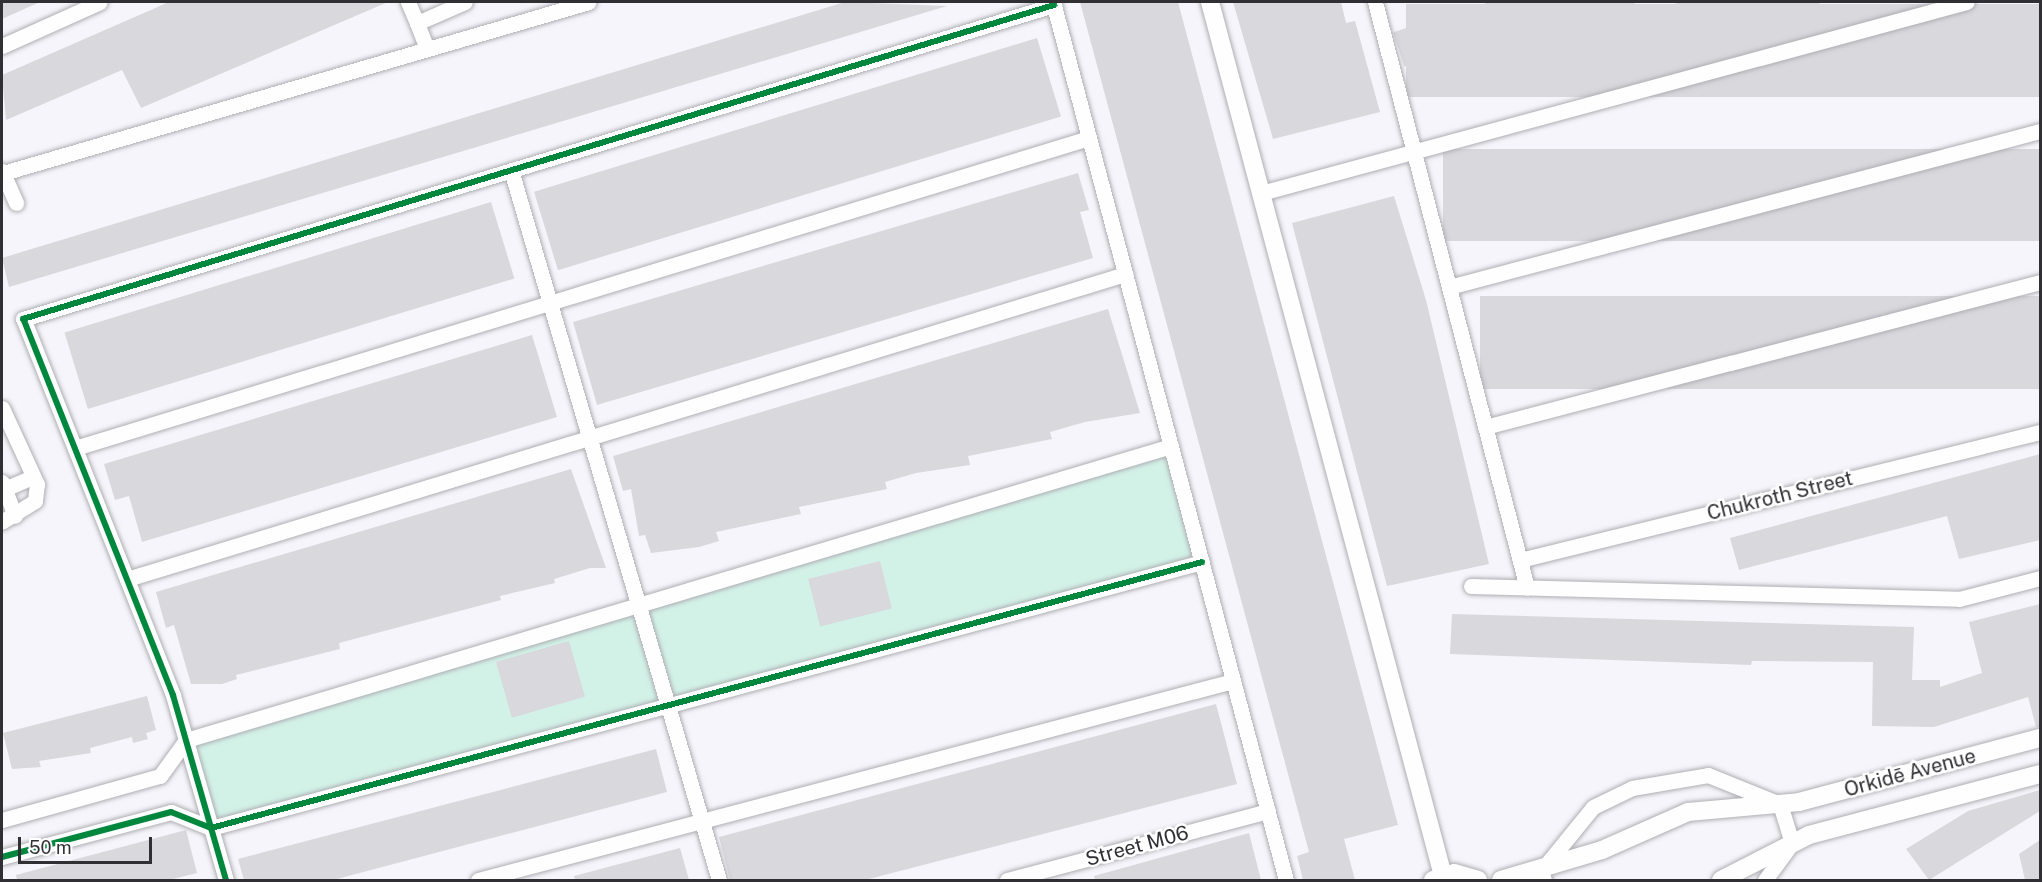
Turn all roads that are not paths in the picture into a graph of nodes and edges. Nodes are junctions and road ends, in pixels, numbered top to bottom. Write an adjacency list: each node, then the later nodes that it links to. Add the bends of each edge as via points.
1 (100, 2): 10 (street)
2 (408, 2): 9 (street)
3 (465, 2): 9 (street)
4 (589, 2): 11 (street)
5 (1210, 2): 17 (street)
6 (1379, 2): 14 (street)
7 (1967, 2): 14 (street)
8 (1053, 3): 13 (street); 15 (street)
9 (417, 23): 11 (street)
10 (2, 46)
11 (427, 50): 16 (street)
12 (2040, 131): 21 (street)
13 (1089, 138): 19 (street); 22 (street)
14 (1414, 154): 17 (street); 21 (street)
15 (511, 170): 22 (street); 28 (street, via 23,319)
16 (2, 172): 18 (street)
17 (1261, 194): 52 (street)
18 (16, 203)
19 (1125, 274): 26 (street); 27 (street)
20 (2040, 282): 24 (street)
21 (1449, 287): 24 (street)
22 (549, 303): 26 (street); 28 (street)
23 (2, 408): 29 (street)
24 (1485, 427): 32 (street)
25 (2040, 432): 32 (street, Chukroth Street)
26 (589, 438): 35 (street); 38 (street)
27 (1171, 446): 33 (street); 38 (street)
28 (75, 448): 35 (street)
29 (33, 477): 30 (street); 31 (street, via 35,501)
30 (2, 487): 31 (street)
31 (8, 519)
32 (1520, 560): 37 (street)
33 (1202, 562): 39 (street); 40 (street)
34 (2040, 578): 37 (street, via 1959,599)
35 (127, 579): 42 (street)
36 (1471, 586): 37 (street)
37 (1527, 588)
38 (638, 605): 40 (street); 42 (street)
39 (1233, 681): 45 (street); 47 (street)
40 (668, 706): 47 (street); 48 (street)
41 (2040, 738): 44 (street, Orkidē Avenue)
42 (186, 740): 46 (street, via 160,776); 48 (street)
43 (2040, 774): 49 (street, Orkidē Avenue)
44 (1780, 804): 49 (street); 51 (street, Orkidē Avenue, via 1688,812); 51 (street, via 1708,775 1632,788 1593,807)
45 (1268, 811): 56 (street, Street M06); 57 (street)
46 (2, 820)
47 (702, 821): 54 (street); 55 (street)
48 (211, 828): 50 (street, via 171,812); 53 (street)
49 (1792, 843): 60 (street, Orkidē Avenue); 61 (street)
50 (2, 857)
51 (1543, 876): 59 (street, Orkidē Avenue)
52 (1438, 878): 58 (street)
53 (226, 880)
54 (478, 880)
55 (719, 880)
56 (1007, 880)
57 (1286, 880)
58 (1482, 880)
59 (1501, 880)
60 (1721, 880)
61 (1765, 880)

